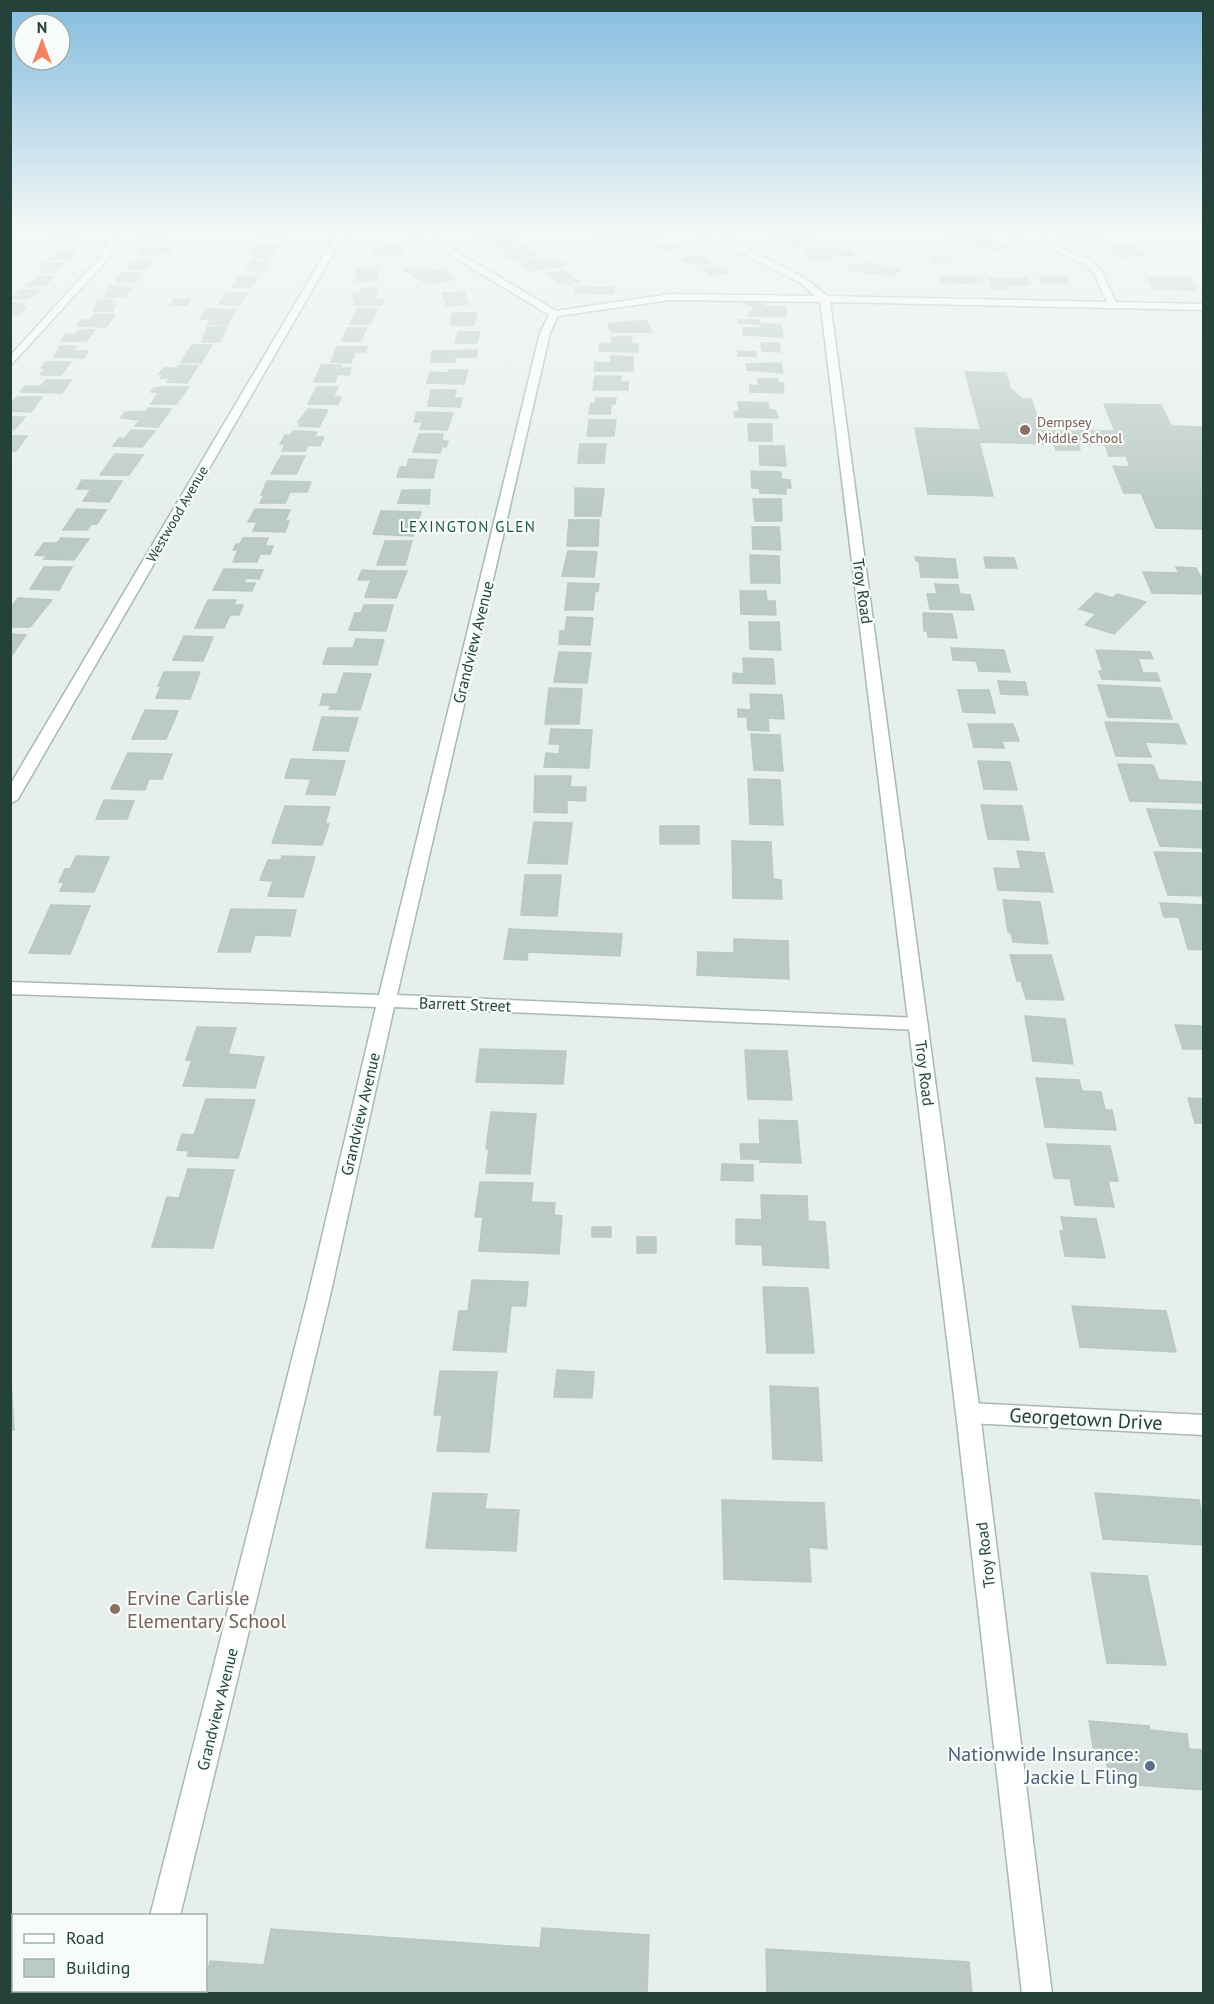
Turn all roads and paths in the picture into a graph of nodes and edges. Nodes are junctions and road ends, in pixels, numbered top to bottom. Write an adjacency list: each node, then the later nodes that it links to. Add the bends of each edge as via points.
1 (47, 322): 5 (street)
2 (289, 322): 6 (street, Westwood Avenue)
3 (550, 322): 8 (street, Grandview Avenue)
4 (828, 322): 9 (street, Troy Road)
5 (10, 363)
6 (10, 799)
7 (10, 988): 8 (street, Barrett Street)
8 (386, 1002): 9 (street, Barrett Street); 12 (street, Grandview Avenue, via 319,1296)
9 (919, 1024): 10 (street, Troy Road)
10 (968, 1413): 11 (street, Georgetown Drive); 13 (street, Troy Road)
11 (1203, 1425)
12 (165, 1914)
13 (1037, 1994)

